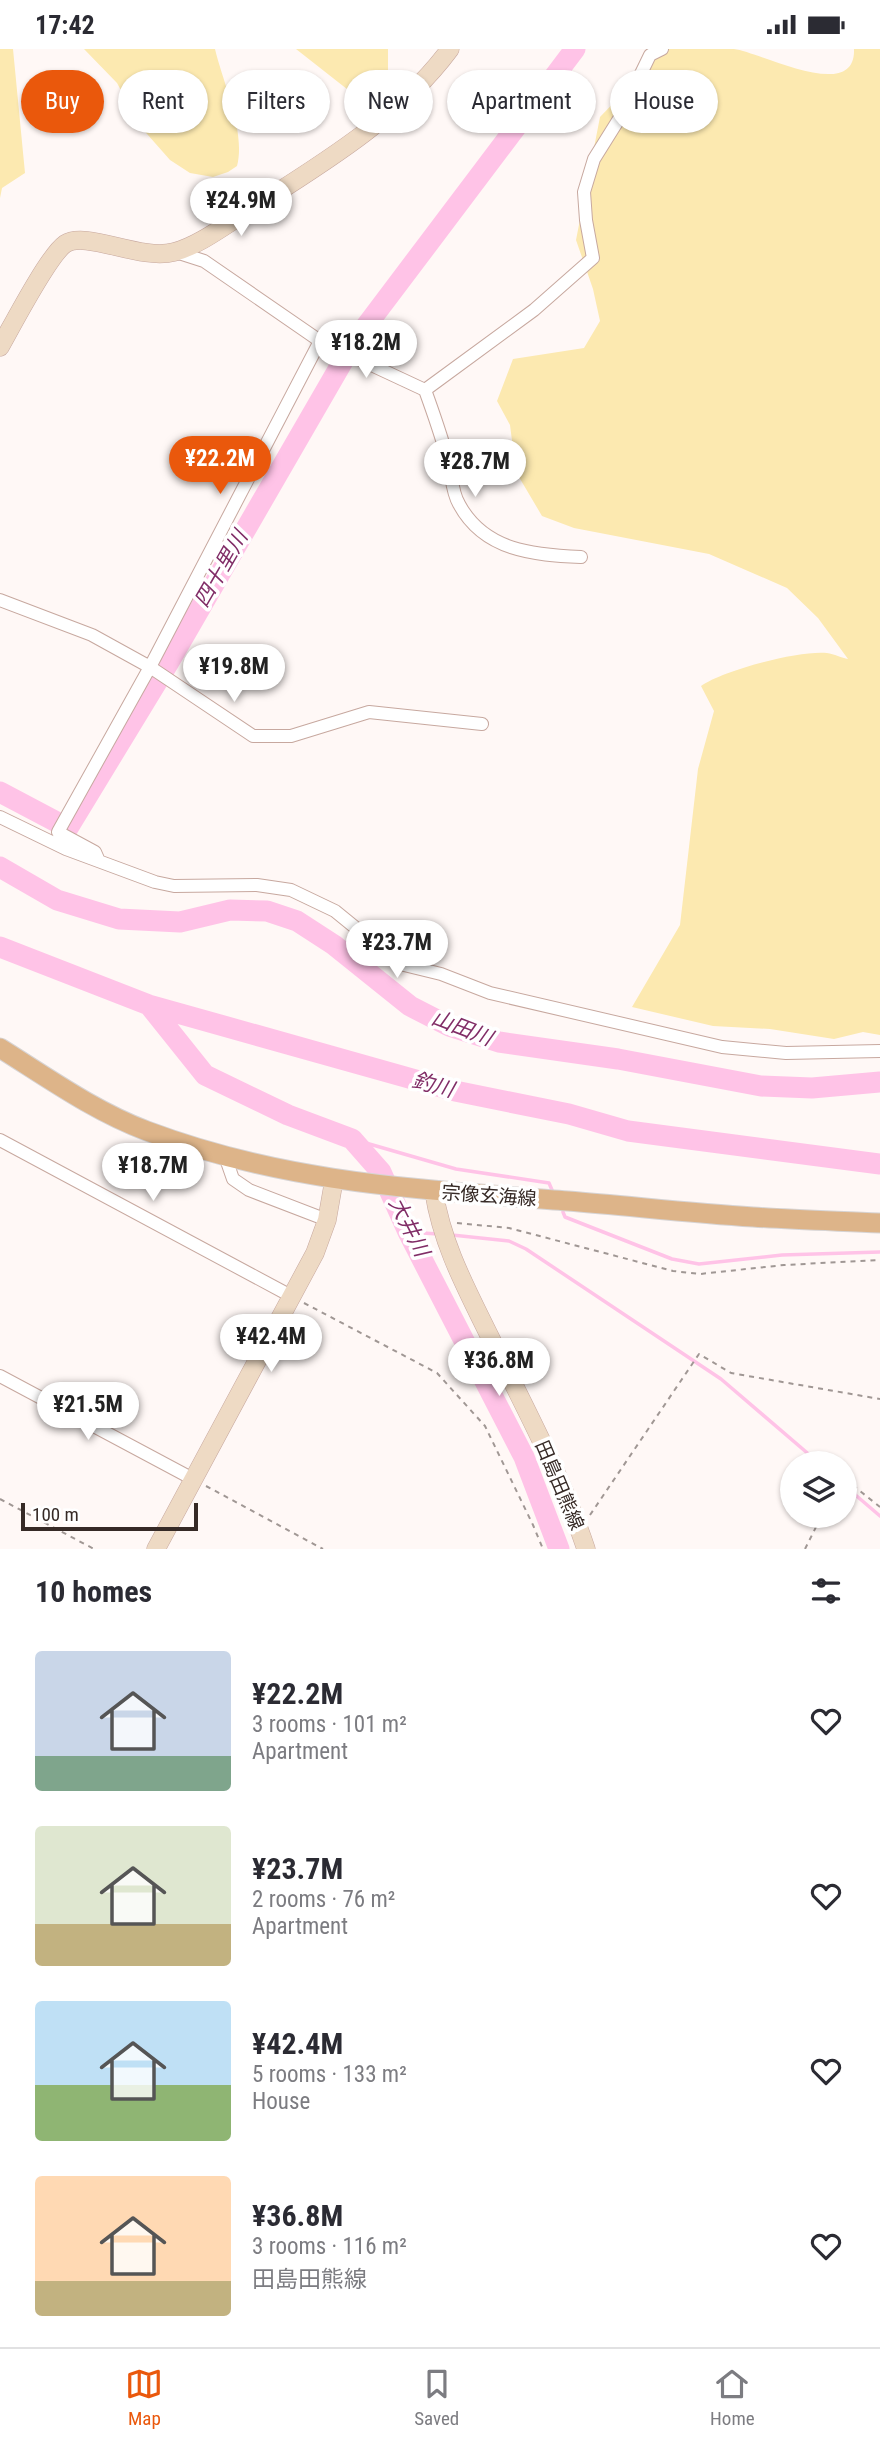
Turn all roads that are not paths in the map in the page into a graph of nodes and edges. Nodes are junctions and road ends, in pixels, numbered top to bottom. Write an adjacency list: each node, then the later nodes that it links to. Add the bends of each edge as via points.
1 (450, 49): 3 (street, via 411,95 331,159)
2 (662, 49): 6 (street, via 650,55 594,159 584,192 593,258 534,310)
3 (176, 252): 4 (street, via 204,261); 5 (street, via 154,255 89,239 71,241 58,250)
4 (320, 341): 6 (street); 9 (street)
5 (0, 345)
6 (425, 390): 7 (street, via 457,503 472,524 511,549)
7 (581, 557)
8 (0, 600): 9 (street, via 92,635)
9 (150, 667): 10 (street, via 253,736 292,736 369,712); 12 (street, via 58,832 95,852)
10 (482, 724)
11 (0, 817): 12 (street)
12 (100, 861): 14 (street, via 174,886 257,884 291,890 335,911 400,964 490,993 722,1047 786,1053)
13 (0, 1048): 16 (main road, 宗像玄海線, via 120,1119)
14 (880, 1051)
15 (0, 1140): 21 (street)
16 (225, 1156): 17 (main road, 宗像玄海線); 19 (street, via 233,1179 248,1190)
17 (334, 1180): 18 (main road, 宗像玄海線); 19 (street)
18 (434, 1192): 20 (main road, 宗像玄海線); 25 (street, 田島田熊線, via 456,1266 556,1469)
19 (327, 1220): 21 (street)
20 (880, 1223)
21 (291, 1296): 23 (street)
22 (0, 1376): 23 (street)
23 (192, 1479): 24 (street)
24 (156, 1549)
25 (586, 1549)

